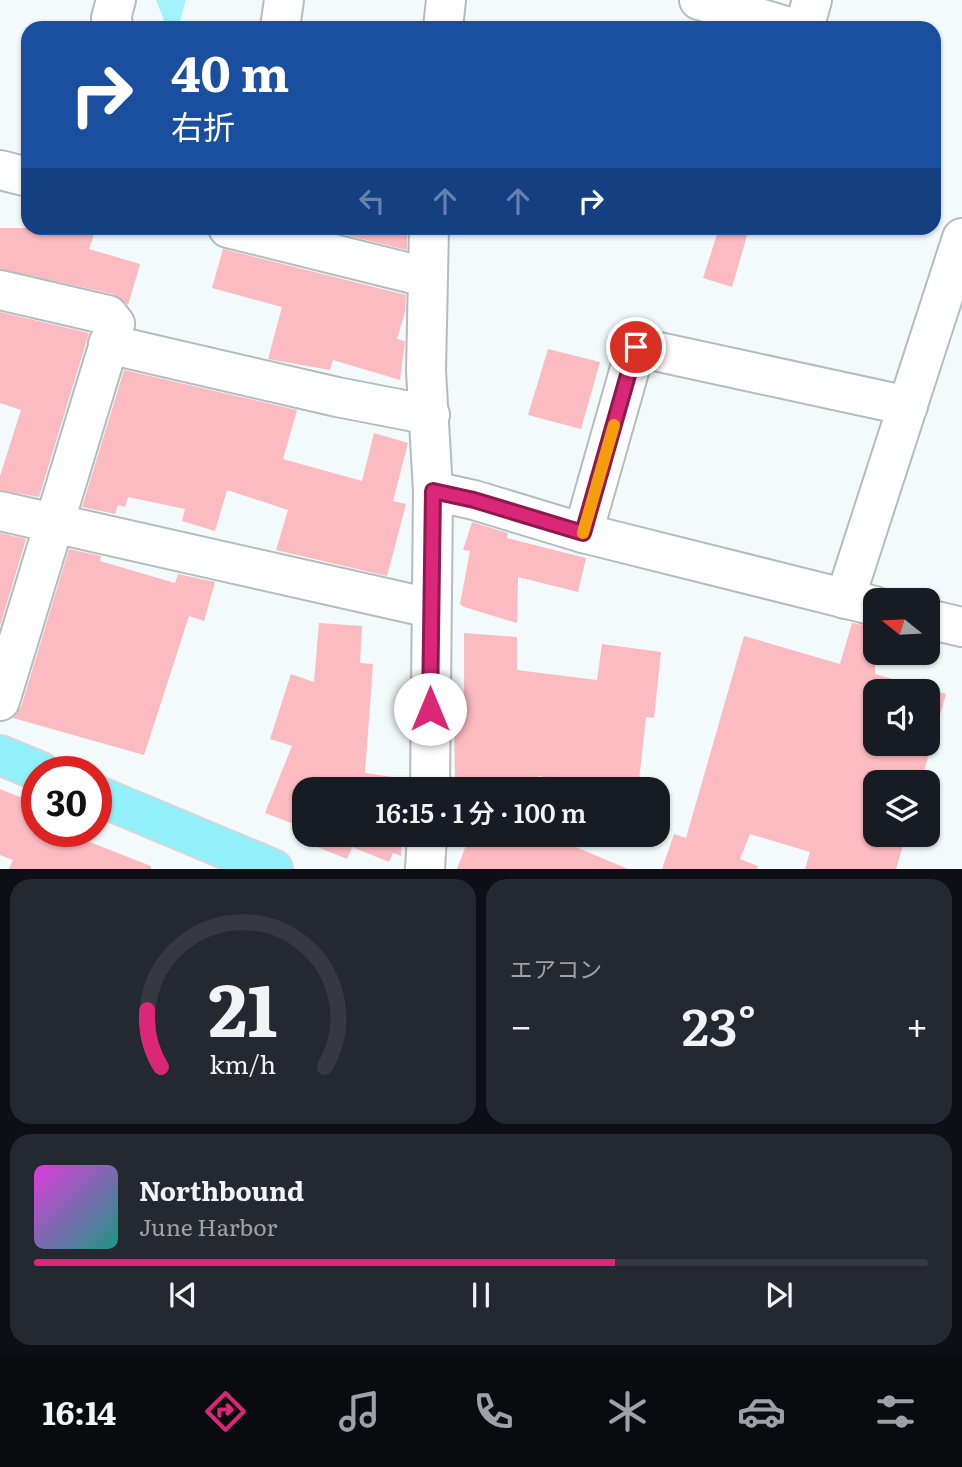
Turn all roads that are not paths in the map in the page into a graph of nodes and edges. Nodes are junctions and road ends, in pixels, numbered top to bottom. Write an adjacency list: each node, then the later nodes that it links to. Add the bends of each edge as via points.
1 (116, 0): 6 (street)
2 (284, 0): 7 (street)
3 (446, 0): 8 (street)
4 (699, 0): 9 (street)
5 (812, 0): 10 (street)
6 (112, 21)
7 (281, 21)
8 (444, 21)
9 (769, 21)
10 (806, 21)
11 (0, 170): 12 (street)
12 (21, 175)
13 (256, 235): 16 (street)
14 (429, 235): 16 (street)
15 (962, 238): 19 (street)
16 (426, 277): 20 (street)
17 (0, 290): 18 (street, via 108,315 115,324)
18 (108, 344): 20 (street); 23 (street)
19 (908, 406): 24 (street, via 636,347); 25 (street)
20 (430, 415): 21 (street)
21 (433, 491): 24 (street); 26 (street)
22 (0, 511): 23 (street)
23 (55, 524): 26 (street); 29 (street)
24 (583, 533): 25 (street)
25 (860, 602)
26 (430, 608): 32 (street)
27 (940, 622): 28 (street)
28 (962, 627)
29 (0, 701)
30 (0, 755): 31 (main road)
31 (21, 764)
32 (437, 777)
33 (112, 802): 35 (main road)
34 (426, 847): 36 (street)
35 (274, 869)
36 (425, 869)

